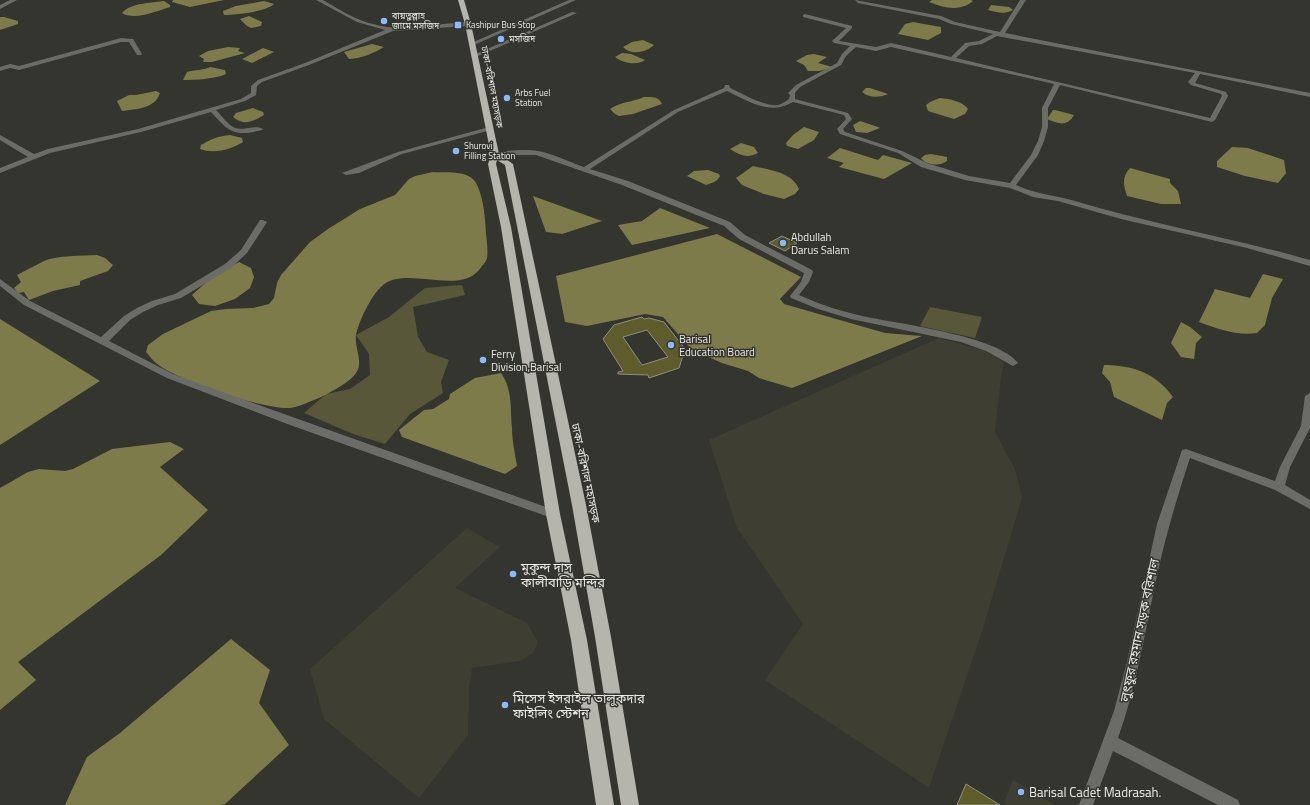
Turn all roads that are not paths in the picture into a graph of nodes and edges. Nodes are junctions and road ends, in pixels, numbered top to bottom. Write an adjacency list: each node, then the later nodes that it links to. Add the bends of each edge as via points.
1 (14, 0): 7 (street)
2 (319, 0): 11 (street, via 366,24)
3 (461, 0): 10 (highway, ঢাকা-বরিশাল মহাসড়ক)
4 (573, 0): 13 (street)
5 (858, 0): 12 (street)
6 (1023, 0): 12 (street)
7 (0, 7)
8 (574, 13): 16 (street)
9 (805, 16): 14 (street, via 850,27 835,41)
10 (468, 24): 11 (street); 13 (highway, ঢাকা-বরিশাল মহাসড়ক)
11 (392, 29): 23 (street, via 260,81 253,88 254,94)
12 (1002, 34): 17 (street, via 996,34 980,43 967,44); 19 (street)
13 (472, 44): 16 (highway, ঢাকা-বরিশাল মহাসড়ক)
14 (854, 46): 17 (street, via 879,49 892,45); 22 (street, via 839,64 798,86 791,93 794,94)
15 (139, 54): 18 (street, via 131,40 122,40 19,68 10,66)
16 (474, 56): 25 (highway, ঢাকা-বরিশাল মহাসড়ক)
17 (952, 59): 20 (street)
18 (0, 69)
19 (1199, 72): 20 (street, via 1191,82 1193,84 1224,93 1225,96 1212,120); 21 (street)
20 (1058, 83): 32 (street, via 1045,108 1045,127 1041,141)
21 (1310, 95)
22 (792, 100): 29 (street, via 774,107 748,99 727,87 676,111); 32 (street, via 846,114 849,119 840,130 842,133 900,152 924,165 968,178)
23 (212, 110): 24 (street, via 234,132); 28 (street, via 140,131)
24 (260, 129)
25 (489, 129): 27 (highway, ঢাকা-বরিশাল মহাসড়ক); 31 (street, via 400,152 356,172)
26 (0, 137): 28 (street)
27 (495, 155): 29 (street, via 537,153); 41 (highway, ঢাকা-বরিশাল মহাসড়ক, via 492,164 506,227); 44 (highway, ঢাকা-বরিশাল মহাসড়ক, via 510,164 580,512)
28 (32, 156): 30 (street)
29 (585, 169): 37 (street, via 727,224 742,237 809,272 794,296 804,301 868,320 957,337 997,352)
30 (0, 170)
31 (346, 173)
32 (1012, 186): 34 (street, via 1042,197 1057,198 1104,213)
33 (263, 222): 36 (street, via 244,251 228,266 178,296 140,310 127,318)
34 (1310, 263)
35 (0, 282): 36 (street, via 27,304)
36 (102, 342): 41 (street, via 170,376)
37 (1013, 363)
38 (1310, 396): 39 (street, via 1306,426 1285,467)
39 (1279, 487): 40 (street); 42 (street, লুৎফুর রহমান সড়ক বরিশাল, via 1186,453 1163,524 1134,662)
40 (1310, 505)
41 (553, 514): 43 (highway, ঢাকা-বরিশাল মহাসড়ক, via 579,640)
42 (1111, 742): 45 (street, লুৎফুর রহমান সড়ক বরিশাল); 46 (street)
43 (606, 805)
44 (630, 805)
45 (1086, 805)
46 (1232, 805)

